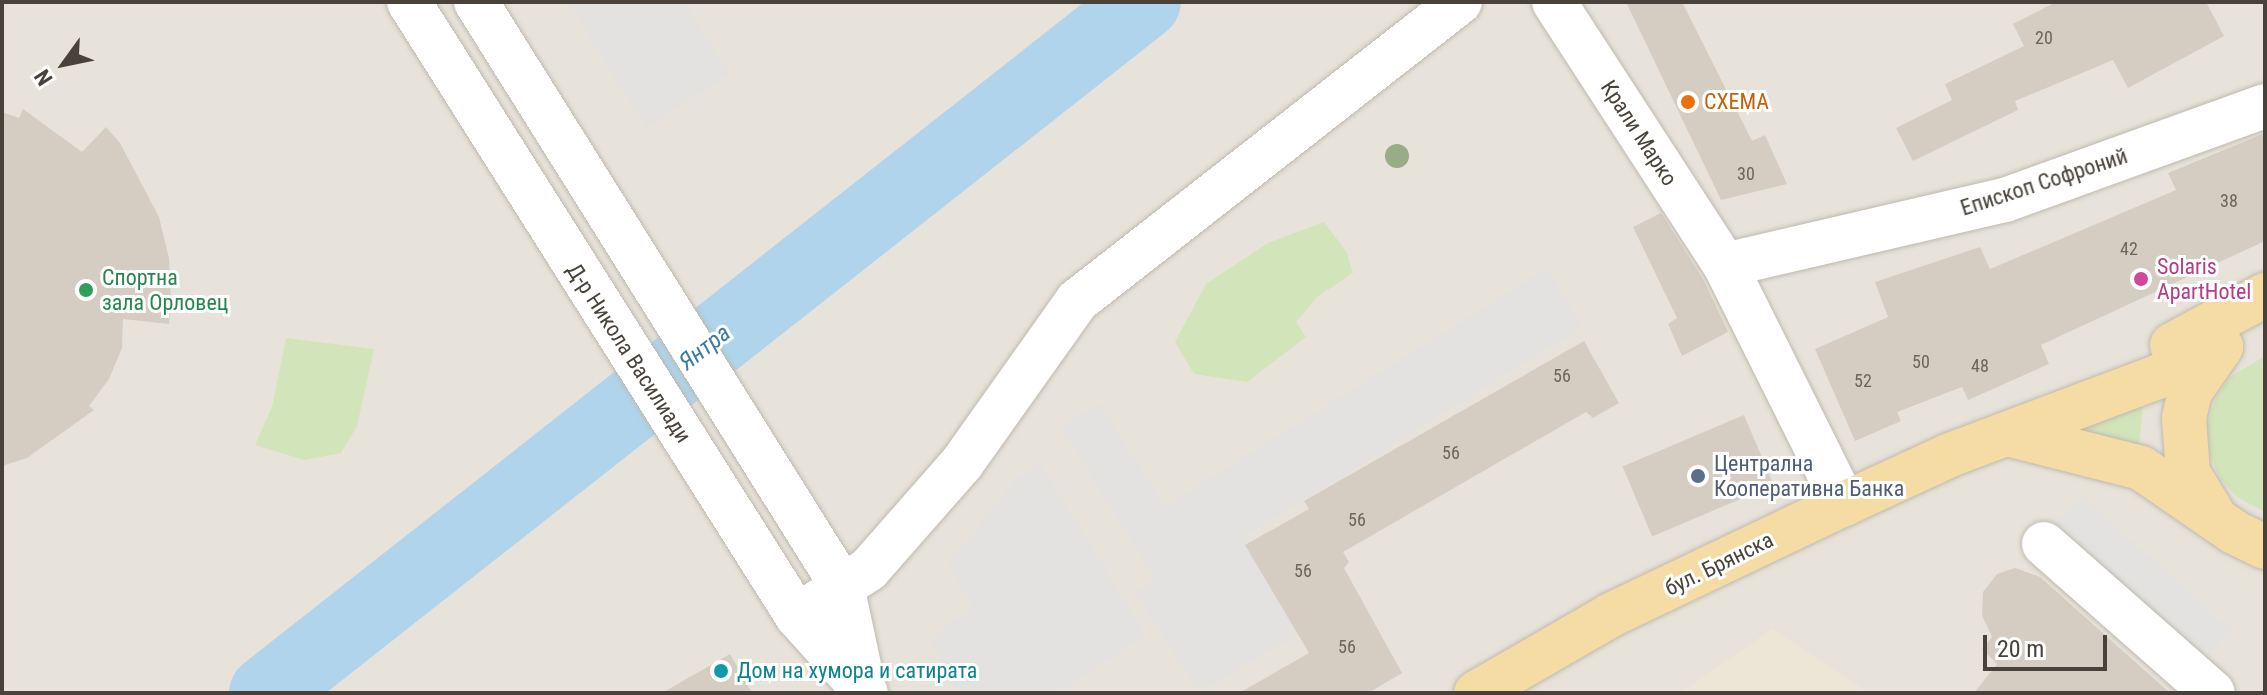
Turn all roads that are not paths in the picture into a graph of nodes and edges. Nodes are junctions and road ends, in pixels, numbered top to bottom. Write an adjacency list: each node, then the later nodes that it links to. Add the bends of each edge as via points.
1 (409, 2): 17 (street, Д-р Никола Василиади)
2 (476, 2): 16 (street, Д-р Никола Василиади)
3 (1460, 2): 16 (street, via 1077,301 962,463 869,569)
4 (1554, 2): 6 (street, Крали Марко)
5 (2265, 106): 6 (street, Епископ Софроний, via 2005,200)
6 (1725, 265): 12 (street, Крали Марко)
7 (2265, 295): 11 (main road, бул. Брянска)
8 (2265, 323): 9 (main road, бул. Брянска)
9 (2221, 347): 10 (main road, бул. Брянска); 13 (main road, via 2190,392 2183,446 2194,485)
10 (2011, 435): 11 (main road, бул. Брянска); 13 (main road, via 2141,468)
11 (1968, 448): 12 (main road, бул. Брянска)
12 (1844, 504): 19 (main road, бул. Брянска, via 1611,615)
13 (2217, 519): 15 (main road)
14 (2044, 544): 20 (street)
15 (2265, 547)
16 (842, 586): 17 (street); 18 (street, Д-р Никола Василиади)
17 (797, 616): 18 (street, Д-р Никола Василиади)
18 (865, 692)
19 (1476, 693)
20 (2213, 693)

